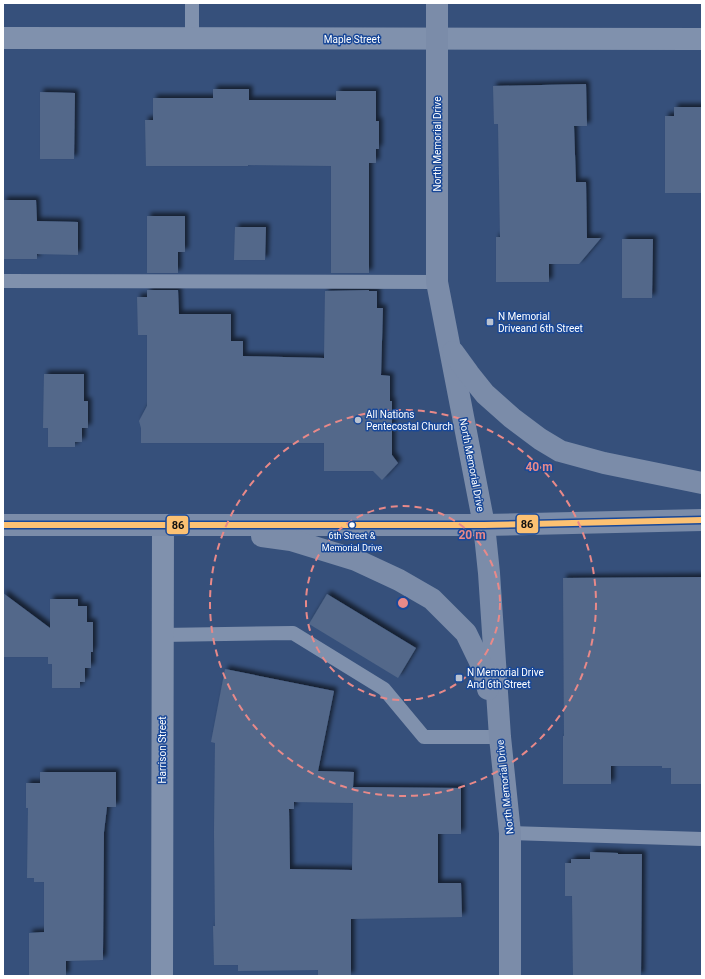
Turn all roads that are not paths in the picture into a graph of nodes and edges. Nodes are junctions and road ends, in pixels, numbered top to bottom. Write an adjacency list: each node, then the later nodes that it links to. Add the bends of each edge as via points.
1 (192, 3): 4 (lane)
2 (437, 3): 5 (main road, North Memorial Drive)
3 (3, 38): 4 (street, Maple Street)
4 (192, 38): 5 (street, Maple Street)
5 (437, 39): 6 (street, Maple Street); 8 (main road, North Memorial Drive)
6 (702, 39)
7 (3, 281): 8 (lane)
8 (437, 282): 9 (main road, North Memorial Drive)
9 (449, 346): 10 (main road, via 485,394 518,423 560,451); 15 (main road, North Memorial Drive)
10 (702, 484)
11 (702, 520): 15 (main road)
12 (3, 525): 13 (main road)
13 (163, 525): 14 (main road); 16 (street, Harrison Street)
14 (195, 525): 15 (main road); 17 (main road, via 291,540 356,560 432,599 466,633 483,668)
15 (484, 525): 17 (main road, North Memorial Drive)
16 (162, 635): 17 (lane, via 293,633 384,689 424,737); 20 (street, Harrison Street)
17 (500, 737): 18 (main road, North Memorial Drive)
18 (510, 833): 19 (lane); 21 (main road, North Memorial Drive)
19 (702, 839)
20 (162, 976)
21 (510, 976)

